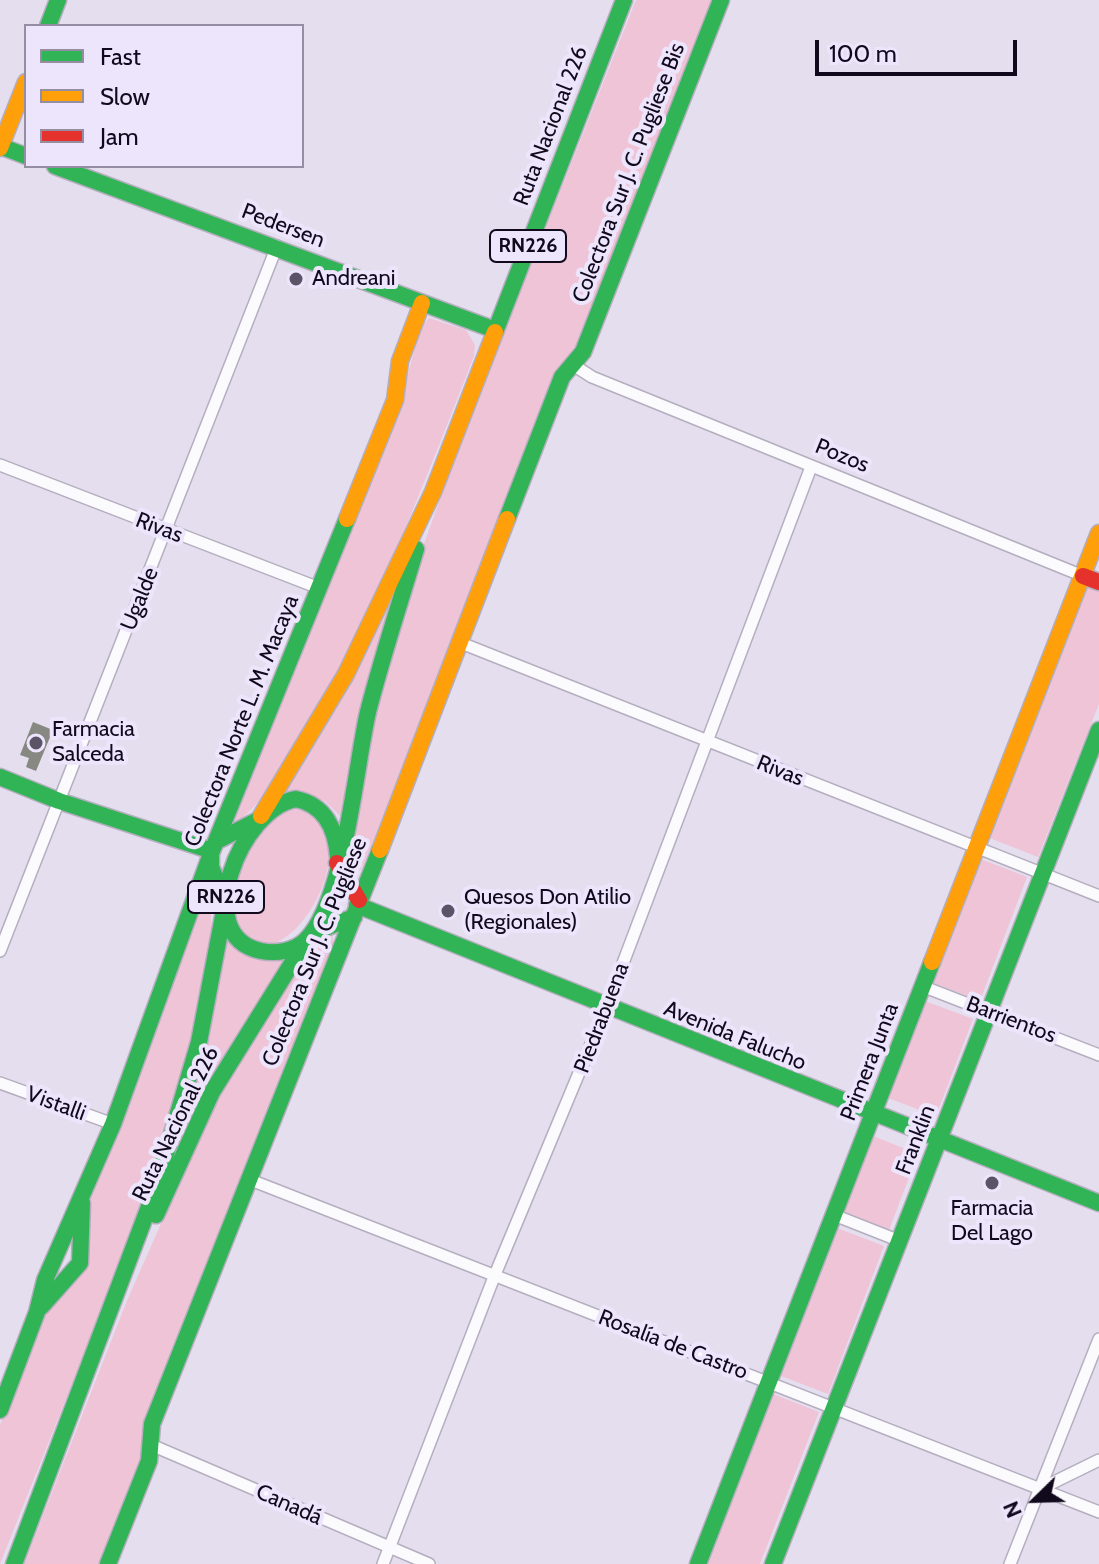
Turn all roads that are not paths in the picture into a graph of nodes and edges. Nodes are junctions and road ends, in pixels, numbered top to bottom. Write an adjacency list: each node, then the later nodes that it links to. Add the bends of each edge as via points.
1 (58, 0): 4 (main road)
2 (624, 0): 11 (main road, Ruta Nacional 226 / RN226)
3 (721, 0): 12 (main road, Colectora Sur J. C. Pugliese Bis)
4 (49, 24)
5 (24, 87): 6 (main road)
6 (0, 147): 7 (main road)
7 (24, 155)
8 (61, 168): 9 (main road, Pedersen)
9 (277, 246): 10 (main road, Pedersen); 16 (street, Ugalde)
10 (422, 303): 11 (main road, Pedersen); 19 (main road, Colectora Norte L. M. Macaya, via 400,361 395,400)
11 (495, 330): 15 (main road, Ruta Nacional 226 / RN226)
12 (576, 361): 14 (street, Pozos, via 592,377); 20 (main road, Colectora Sur J. C. Pugliese, via 562,377)
13 (0, 465): 16 (street, Rivas)
14 (811, 467): 18 (street, Pozos); 22 (street, Piedrabuena)
15 (433, 492): 25 (main road, Ruta Nacional 226 / RN226, via 346,674); 28 (main road, Ruta Nacional 226 / RN226, via 380,663)
16 (168, 532): 19 (street, Rivas); 24 (street, Ugalde)
17 (1099, 533): 18 (main road, Primera Junta)
18 (1091, 579): 27 (main road, Primera Junta)
19 (319, 588): 26 (main road, Colectora Norte L. M. Macaya)
20 (461, 643): 22 (street, Rivas); 32 (main road, Colectora Sur J. C. Pugliese)
21 (1099, 732): 29 (main road, Franklin)
22 (706, 741): 27 (street, Rivas); 36 (street, Piedrabuena)
23 (0, 777): 24 (main road)
24 (59, 801): 26 (main road); 34 (street, Ugalde)
25 (260, 818): 26 (main road); 28 (main road, via 283,802 311,802 332,822); 31 (main road, Ruta Nacional 226 / RN226, via 233,868)
26 (214, 849): 31 (main road, via 211,867 221,883); 41 (main road, Colectora Norte L. M. Macaya)
27 (976, 849): 29 (street, Rivas); 35 (main road, Primera Junta)
28 (337, 860): 32 (main road); 33 (main road, Ruta Nacional 226 / RN226)
29 (1043, 875): 30 (street, Rivas); 37 (main road, Franklin)
30 (1099, 896)
31 (225, 906): 33 (main road, RN226, via 232,933 251,950 277,953); 49 (main road, Ruta Nacional 226 / RN226, via 195,1057)
32 (356, 907): 33 (main road, via 345,924 327,925); 36 (main road, Avenida Falucho); 43 (main road, Colectora Sur J. C. Pugliese)
33 (310, 936): 49 (main road, Ruta Nacional 226 / RN226, via 206,1103)
34 (0, 951)
35 (922, 986): 37 (street, Barrientos); 40 (main road, Primera Junta)
36 (606, 1008): 40 (main road, Avenida Falucho); 48 (street, Piedrabuena)
37 (990, 1011): 38 (street, Barrientos); 42 (main road, Franklin)
38 (1099, 1055)
39 (0, 1083): 41 (street, Vistalli)
40 (874, 1114): 42 (main road, Avenida Falucho); 46 (main road, Primera Junta)
41 (113, 1124): 44 (main road, Colectora Norte L. M. Macaya)
42 (939, 1140): 45 (main road, Avenida Falucho); 47 (main road, Franklin)
43 (248, 1179): 48 (street, Rosalía de Castro); 55 (main road, Colectora Sur J. C. Pugliese, via 152,1424)
44 (82, 1201): 50 (main road, Colectora Norte L. M. Macaya, via 62,1238); 50 (main road, Colectora Norte L. M. Macaya, via 80,1263)
45 (1099, 1203)
46 (834, 1215): 47 (street); 52 (main road, Primera Junta)
47 (900, 1241): 54 (main road, Franklin)
48 (494, 1277): 52 (street, Rosalía de Castro); 59 (street, Piedrabuena)
49 (119, 1295): 60 (main road, Ruta Nacional 226 / RN226)
50 (37, 1312): 53 (main road, Colectora Norte L. M. Macaya)
51 (1099, 1339): 57 (street)
52 (769, 1382): 54 (street, Rosalía de Castro); 64 (main road, Primera Junta)
53 (1, 1405)
54 (835, 1408): 57 (street, Rosalía de Castro); 65 (main road, Franklin)
55 (150, 1449): 59 (street, Canadá, via 156,1447); 61 (main road, Colectora Sur J. C. Pugliese)
56 (1099, 1460): 57 (street)
57 (1040, 1489): 58 (street, Rosalía de Castro); 66 (street)
58 (1099, 1512)
59 (389, 1549): 62 (street, Piedrabuena); 63 (street, Canadá)
60 (14, 1564)
61 (108, 1564)
62 (383, 1564)
63 (429, 1564)
64 (698, 1564)
65 (773, 1564)
66 (1010, 1564)

